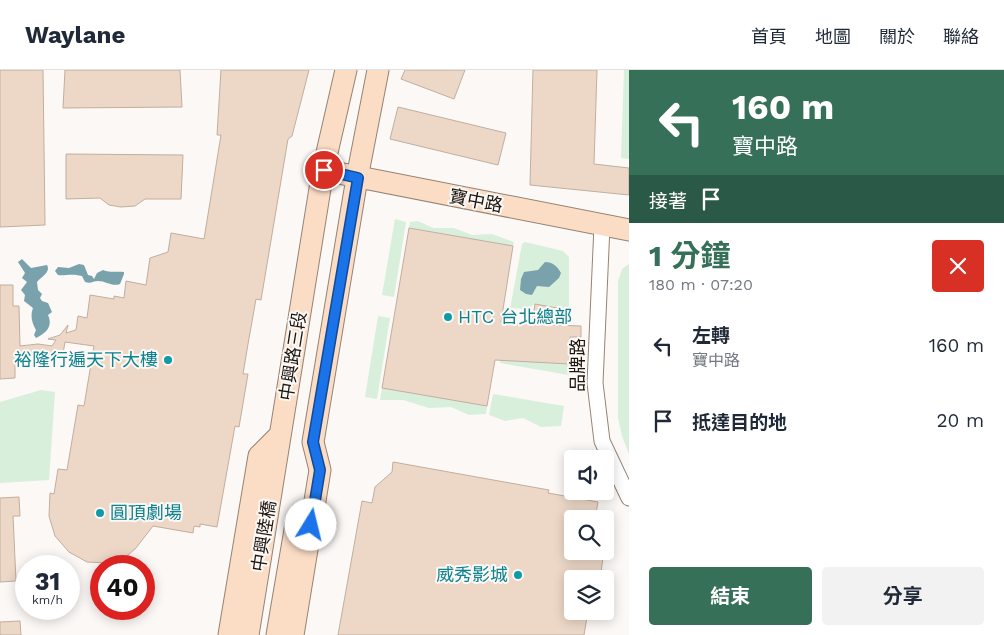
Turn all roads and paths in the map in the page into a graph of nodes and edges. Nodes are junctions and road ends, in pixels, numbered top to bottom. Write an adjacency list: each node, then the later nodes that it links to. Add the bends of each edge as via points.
1 (346, 70): 3 (street, 中興路三段)
2 (378, 70): 4 (street, 中興路三段)
3 (324, 170): 4 (street, 寶中路); 7 (street, 中興路三段)
4 (358, 178): 5 (street, 寶中路); 8 (street, 中興路三段)
5 (602, 226): 6 (street, 寶中路); 9 (street, 品牌路, via 595,383 602,441)
6 (629, 230)
7 (279, 436): 10 (street, via 259,456); 11 (street, 中興陸橋)
8 (313, 442): 12 (street, 中興陸橋); 13 (street, 中興路三段, via 320,470)
9 (629, 498)
10 (229, 635)
11 (248, 635)
12 (277, 635)
13 (293, 635)

